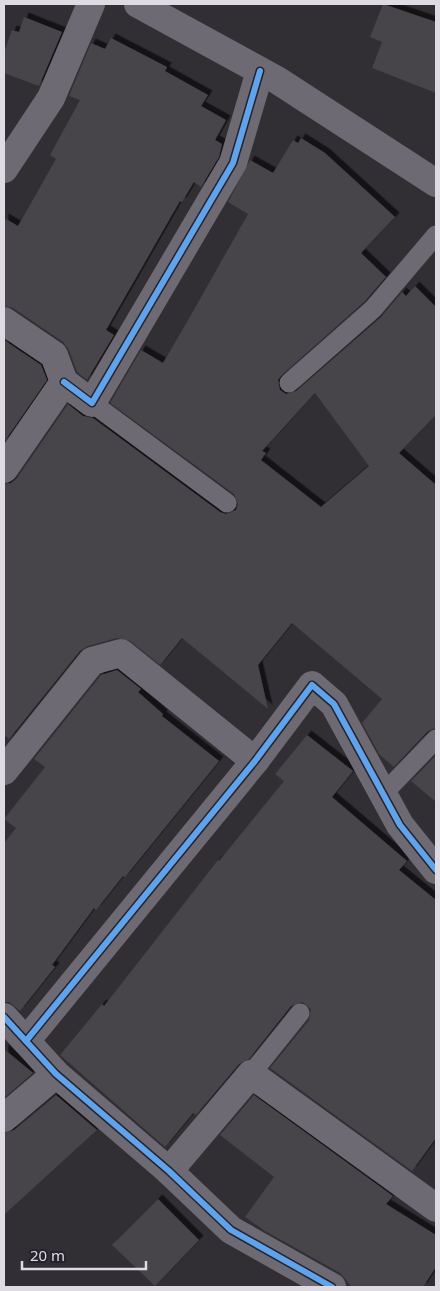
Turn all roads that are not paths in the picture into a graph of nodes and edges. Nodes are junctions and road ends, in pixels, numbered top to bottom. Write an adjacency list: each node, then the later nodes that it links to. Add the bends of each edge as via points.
1 (91, 4): 4 (street, via 51,98)
2 (138, 4): 3 (street)
3 (260, 71): 5 (street); 10 (street, via 233,163)
4 (4, 169)
5 (436, 182)
6 (436, 234): 9 (lane, via 372,309)
7 (4, 321): 8 (street, via 54,355)
8 (64, 382): 10 (street); 11 (street)
9 (289, 383)
10 (92, 403): 12 (lane)
11 (4, 469)
12 (227, 503)
13 (436, 739): 16 (lane)
14 (255, 761): 15 (street, via 121,652 92,660); 16 (street, via 312,685 334,704); 20 (street)
15 (4, 771)
16 (383, 794): 17 (street, via 400,825)
17 (436, 870)
18 (300, 1013): 22 (lane)
19 (4, 1017): 20 (street)
20 (26, 1041): 21 (street)
21 (56, 1074): 23 (street); 24 (street)
22 (251, 1074): 24 (street); 25 (street)
23 (4, 1118)
24 (168, 1171): 26 (street, via 231,1230)
25 (436, 1208)
26 (332, 1287)

